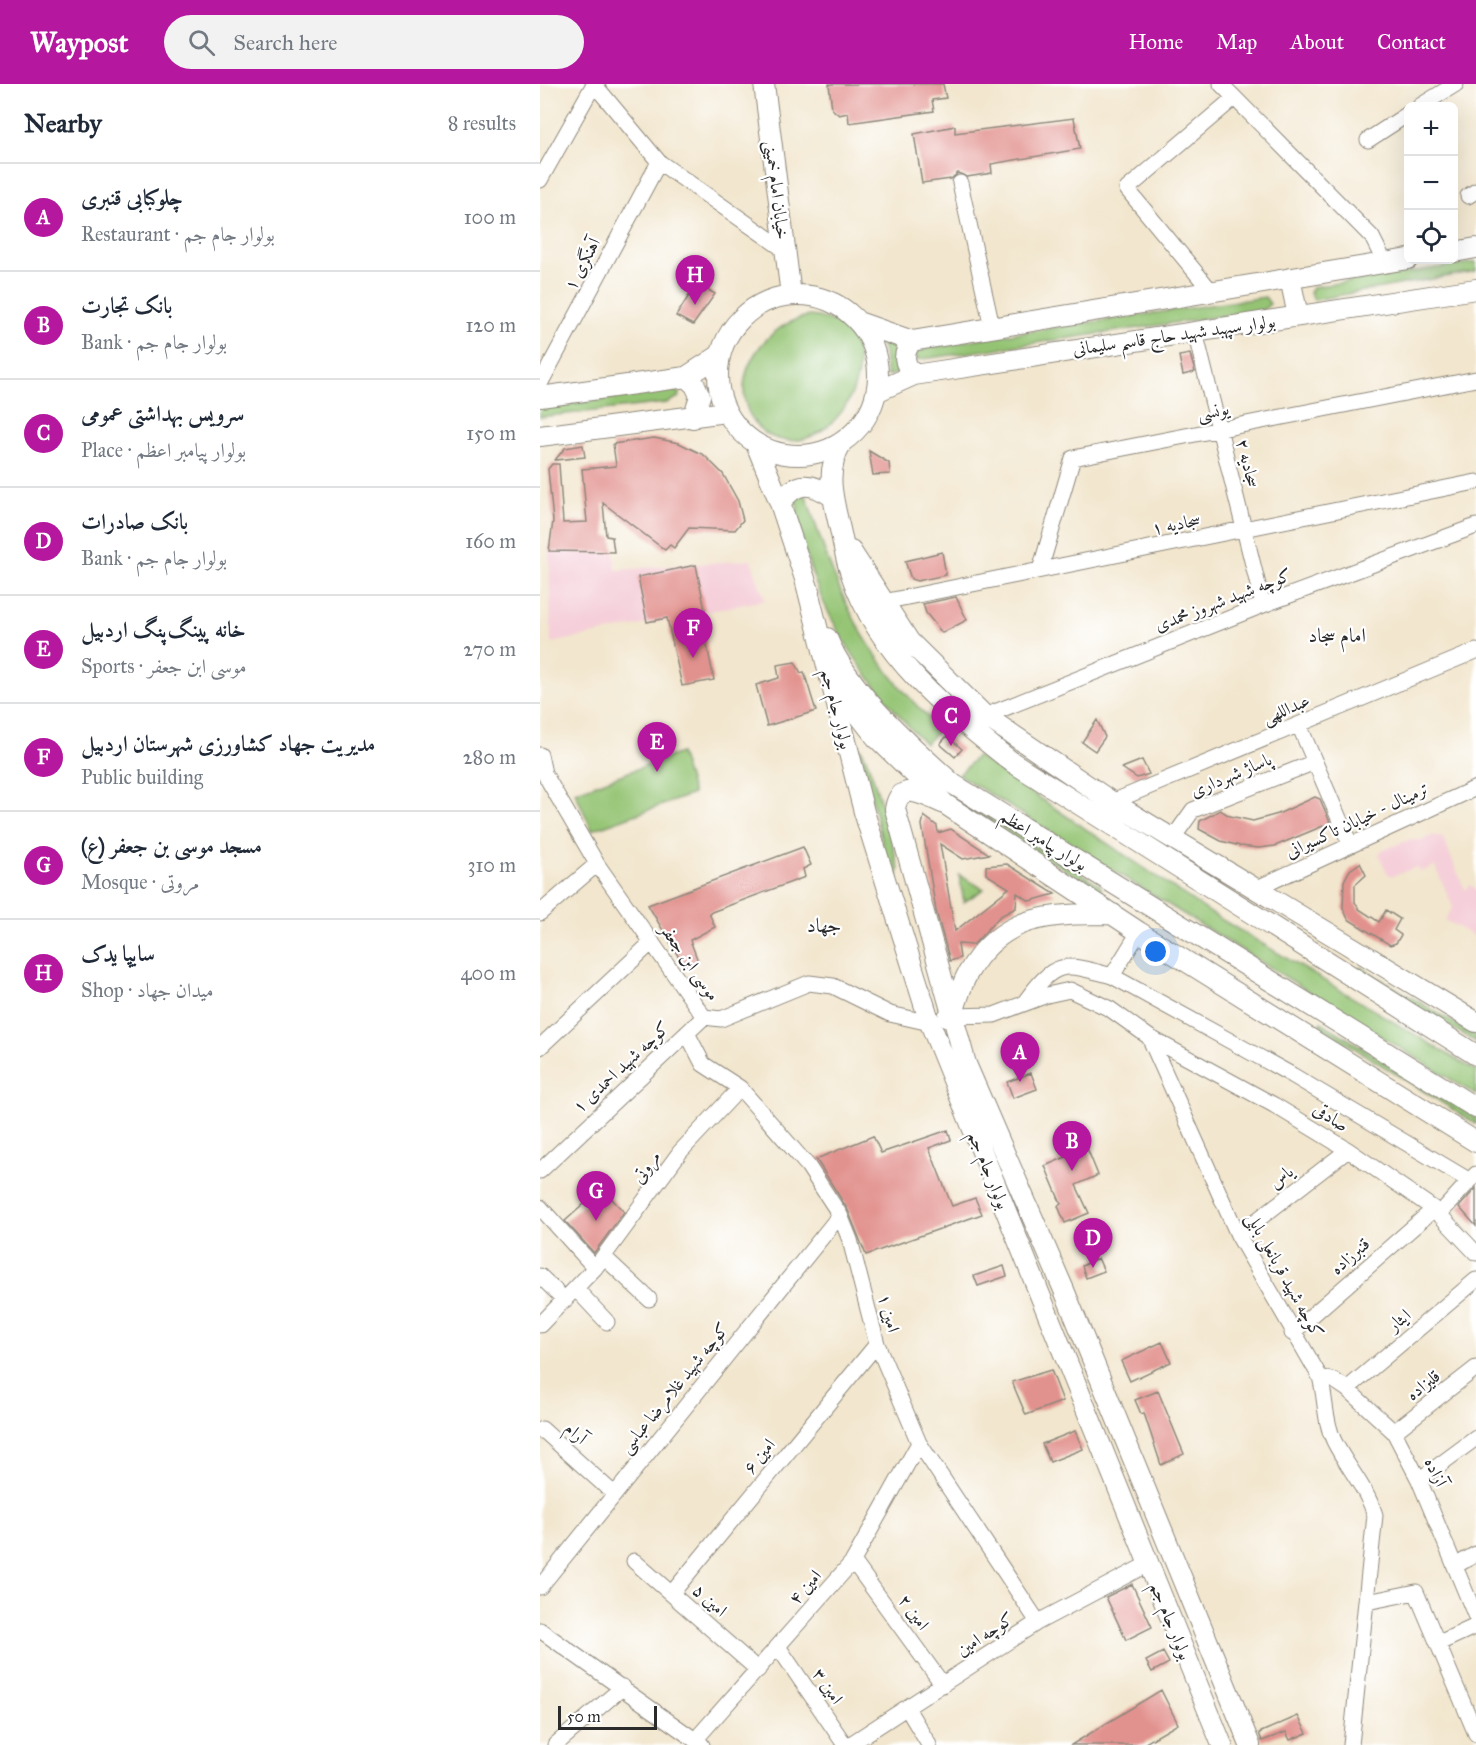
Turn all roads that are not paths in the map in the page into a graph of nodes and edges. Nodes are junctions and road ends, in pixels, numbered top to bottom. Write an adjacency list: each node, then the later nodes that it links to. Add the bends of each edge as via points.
1 (594, 84): 9 (street); 10 (street)
2 (764, 84): 13 (main road, خیابان امام خمینی)
3 (1221, 84): 5 (street)
4 (1456, 84): 6 (street)
5 (1234, 98): 16 (street, via 1372,237); 19 (street, via 1127,189)
6 (1427, 102)
7 (1404, 117): 8 (street)
8 (1368, 140)
9 (659, 162): 13 (street); 30 (street, آهنگری ۱)
10 (540, 180)
11 (960, 183): 23 (street)
12 (1476, 248): 14 (main road)
13 (785, 250): 20 (main road, خیابان امام خمینی)
14 (1458, 251)
15 (1404, 260): 16 (main road, بولوار سپهبد شهید حاج قاسم سلیمانی)
16 (1384, 263): 17 (main road, بولوار سپهبد شهید حاج قاسم سلیمانی)
17 (1290, 278): 19 (main road, بولوار سپهبد شهید حاج قاسم سلیمانی); 21 (main road)
18 (1476, 289): 21 (main road, بولوار سپهبد شهید حاج قاسم سلیمانی)
19 (1211, 291): 23 (main road, بولوار سپهبد شهید حاج قاسم سلیمانی)
20 (791, 295): 22 (main road, via 816,297 838,306); 26 (main road, via 767,301 746,314 730,333)
21 (1298, 316): 24 (main road, بولوار سپهبد شهید حاج قاسم سلیمانی)
22 (858, 322): 25 (main road, بولوار سپهبد شهید حاج قاسم سلیمانی); 31 (main road, via 871,343 878,367)
23 (992, 327): 25 (main road, بولوار سپهبد شهید حاج قاسم سلیمانی)
24 (1195, 332): 27 (main road, بولوار سپهبد شهید حاج قاسم سلیمانی); 35 (street, سجادیه ۲)
25 (912, 341): 27 (main road, via 904,357)
26 (720, 356): 28 (main road); 33 (main road, via 719,384)
27 (914, 375): 31 (main road, بولوار سپهبد شهید حاج قاسم سلیمانی)
28 (686, 377): 32 (main road); 34 (main road, via 700,396)
29 (1476, 379): 35 (street, یونسی)
30 (540, 384)
31 (876, 392): 37 (main road, via 864,420)
32 (540, 398)
33 (726, 412): 34 (main road); 38 (main road)
34 (693, 418): 36 (main road)
35 (1220, 429): 43 (street, سجادیه ۲); 45 (street, یونسی, via 1073,458)
36 (540, 436)
37 (842, 442): 38 (main road, via 822,452 799,455 777,453); 40 (main road, via 833,457)
38 (756, 444): 41 (main road, بولوار پیامبر اعظم)
39 (1476, 482): 43 (street, سجادیه ۱)
40 (833, 497): 41 (main road, via 806,485 790,490); 44 (main road)
41 (780, 503): 46 (main road, بولوار پیامبر اعظم)
42 (1476, 526): 48 (street, کوچه شهید شهروز محمدی)
43 (1245, 530): 45 (street, سجادیه ۱); 48 (street, سجادیه ۲)
44 (842, 536): 47 (main road); 79 (main road, via 851,574 872,619 898,657 962,723 1012,762)
45 (1040, 570): 47 (street, سجادیه ۱)
46 (805, 579): 50 (main road, بولوار جام جم); 67 (main road, بولوار پیامبر اعظم, via 828,642 841,663 892,726 930,763 953,783)
47 (883, 602): 51 (main road, via 909,641)
48 (1263, 605): 51 (street, کوچه شهید شهروز محمدی)
49 (1476, 651): 52 (street, عبداللهی)
50 (829, 676): 58 (main road, بولوار پیامبر اعظم, via 876,737); 64 (main road, بولوار جام جم, via 864,812)
51 (985, 716): 57 (main road)
52 (1299, 724): 54 (street); 57 (street, عبداللهی)
53 (540, 754): 55 (street, موسی ابن جعفر)
54 (1315, 762): 59 (street, پاساژ شهرداری, via 1193,810); 60 (street)
55 (542, 774): 61 (street, موسی ابن جعفر)
56 (1476, 788): 60 (street, ترمینال - خیابان تاکسیرانی)
57 (1112, 802): 59 (main road)
58 (945, 804): 62 (main road, بولوار جام جم, via 910,791 897,799 895,809); 66 (main road, بولوار پیامبر اعظم)
59 (1173, 837): 63 (main road)
60 (1350, 844): 63 (street, ترمینال - خیابان تاکسیرانی)
61 (597, 864): 65 (street); 69 (street, موسی ابن جعفر)
62 (917, 889): 64 (main road); 72 (main road, بولوار جام جم)
63 (1255, 889): 74 (main road)
64 (891, 897): 75 (main road, بولوار جام جم)
65 (540, 913)
66 (1113, 914): 68 (main road, بولوار پیامبر اعظم); 72 (main road, via 1043,917 1019,923 1001,934 968,973)
67 (1171, 918): 68 (main road); 81 (main road, بولوار پیامبر اعظم)
68 (1147, 936): 70 (street); 82 (main road, بولوار پیامبر اعظم)
69 (652, 942): 73 (street, موسی ابن جعفر); 78 (street)
70 (1112, 976): 71 (street, via 1061,966 1043,977); 85 (street)
71 (1024, 1004): 72 (street, via 994,1015); 77 (street, via 1070,990 1110,1009)
72 (952, 1016): 75 (main road); 86 (main road, بولوار جام جم, via 966,1064)
73 (704, 1017): 75 (street, موسی ابن جعفر, via 721,1019 809,983 833,986 890,1014); 76 (street, کوچه شهید احمدی ۱)
74 (1476, 1022)
75 (930, 1023): 88 (main road, بولوار جام جم)
76 (687, 1033): 80 (street, امین ۱, via 703,1064); 84 (street, کوچه شهید احمدی ۱)
77 (1149, 1037): 83 (street, صادقی); 91 (street, کوچه شهید قربانعلی بابلی)
78 (540, 1047)
79 (1476, 1055)
80 (740, 1088): 90 (street, امین ۱, via 808,1166); 93 (street, مروتی, via 680,1152)
81 (1476, 1107)
82 (1476, 1142)
83 (1348, 1150): 89 (street, صادقی); 91 (street, یاس)
84 (540, 1171)
85 (1473, 1178): 89 (street, قنبرزاده)
86 (1026, 1200): 88 (main road); 96 (main road, بولوار جام جم)
87 (540, 1207): 93 (street)
88 (1003, 1207): 98 (main road, بولوار جام جم)
89 (1439, 1209): 92 (street, صادقی); 102 (street, قنبرزاده)
90 (840, 1215): 103 (street, امین ۱); 112 (street, کوچه شهید غلامرضا عباسی)
91 (1238, 1235): 102 (street, کوچه شهید قربانعلی بابلی)
92 (1476, 1253)
93 (600, 1263): 97 (street, مروتی); 99 (street)
94 (540, 1276): 97 (street)
95 (1476, 1280): 106 (street, ایثار)
96 (1064, 1290): 98 (main road); 137 (main road, بولوار جام جم)
97 (570, 1294): 100 (street); 101 (street, مروتی)
98 (1041, 1296): 116 (main road, بولوار جام جم)
99 (649, 1299)
100 (607, 1322)
101 (540, 1325)
102 (1292, 1333): 105 (street, کوچه شهید قربانعلی بابلی)
103 (877, 1344): 110 (street, امین ۱); 119 (street, امین ۶)
104 (1476, 1368): 108 (street, قلیزاده)
105 (1320, 1377): 106 (street, آزاده); 120 (street, کوچه شهید قربانعلی بابلی, via 1326,1419 1334,1441 1370,1497 1375,1515)
106 (1347, 1389): 108 (street, آزاده)
107 (540, 1431): 112 (street, آرام)
108 (1394, 1432): 111 (street, آزاده)
109 (1476, 1438): 111 (street)
110 (919, 1443): 115 (street, امین ۴); 122 (street, امین ۱)
111 (1419, 1480): 117 (street, آزاده)
112 (613, 1493): 118 (street, کوچه شهید غلامرضا عباسی)
113 (1476, 1554): 117 (street)
114 (634, 1561): 119 (street, امین ۵)
115 (853, 1561): 126 (street, امین ۴); 128 (street, امین ۲)
116 (1148, 1564): 122 (street, کوچه امین); 136 (main road, بولوار جام جم)
117 (1455, 1566): 121 (street, آزاده)
118 (540, 1587)
119 (672, 1593): 127 (street, امین ۵)
120 (1367, 1602): 125 (street, via 1416,1592); 138 (street, کوچه شهید قربانعلی بابلی)
121 (1476, 1617)
122 (1038, 1623): 128 (street, کوچه امین)
123 (1476, 1626): 125 (street)
124 (542, 1635): 129 (street)
125 (1439, 1643): 131 (street)
126 (779, 1648): 127 (street, امین ۴); 134 (street, امین ۳)
127 (758, 1670): 132 (street, امین ۴)
128 (943, 1685): 130 (street, کوچه امین)
129 (623, 1687): 132 (street); 133 (street)
130 (906, 1708): 134 (street, کوچه امین); 135 (street)
131 (1476, 1734)
132 (699, 1742)
133 (555, 1745)
134 (847, 1745)
135 (929, 1745)
136 (1222, 1745)
137 (1250, 1745)
138 (1351, 1745)

